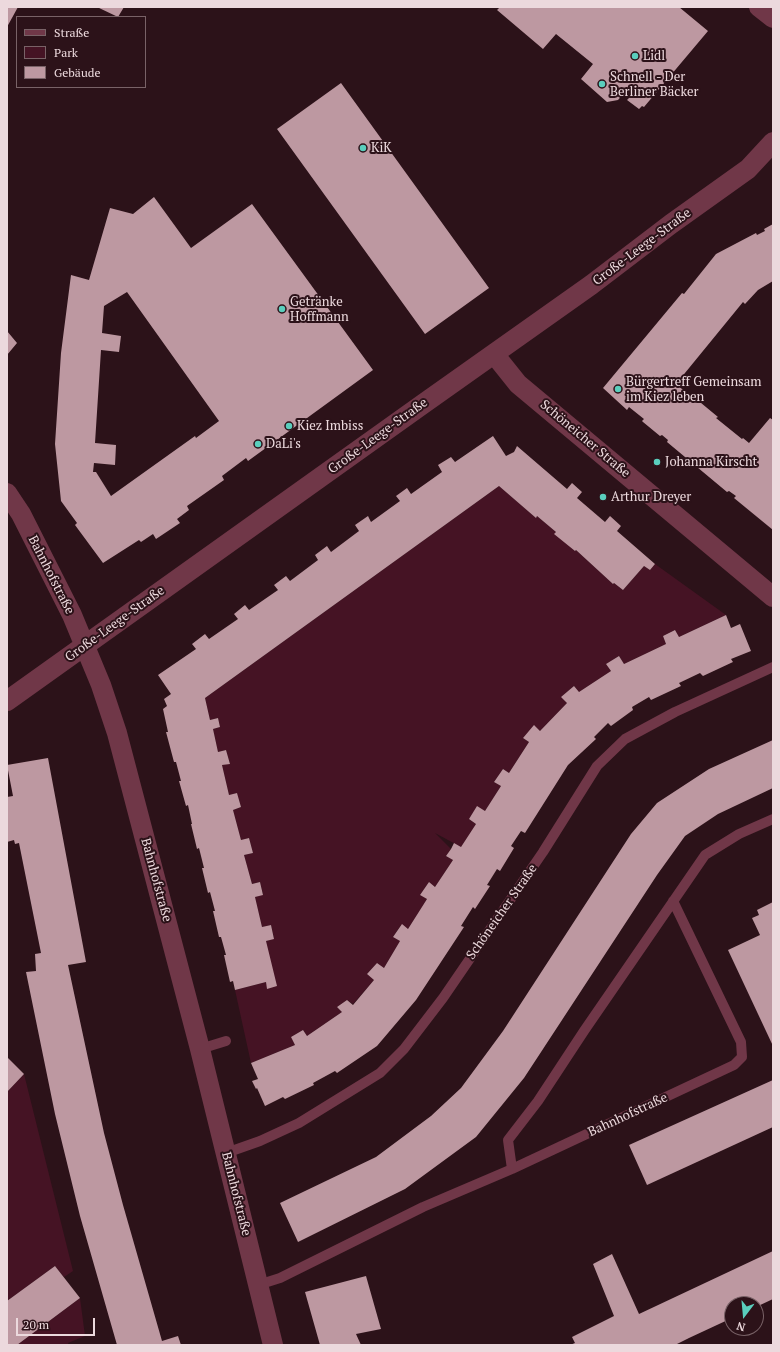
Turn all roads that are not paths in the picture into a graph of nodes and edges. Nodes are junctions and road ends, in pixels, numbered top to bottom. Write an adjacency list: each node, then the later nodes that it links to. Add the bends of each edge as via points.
1 (773, 142): 3 (street, Große-Leege-Straße)
2 (773, 159): 3 (street, Große-Leege-Straße)
3 (748, 169): 4 (street, Große-Leege-Straße)
4 (494, 354): 6 (street, Schöneicher Straße, via 518,384); 7 (street, Große-Leege-Straße)
5 (7, 492): 7 (street, Bahnhofstraße, via 21,514)
6 (773, 597)
7 (85, 646): 9 (street, Große-Leege-Straße); 13 (street, Bahnhofstraße, via 117,732)
8 (773, 667): 14 (lane, Schöneicher Straße, via 675,712 625,739 596,766 543,852 443,998 404,1048 380,1073 299,1123)
9 (7, 701)
10 (773, 819): 11 (lane, via 739,834 705,855)
11 (673, 901): 15 (lane, via 508,1140); 15 (lane, Bahnhofstraße, via 741,1042 742,1057 734,1065)
12 (226, 1041): 13 (lane)
13 (200, 1049): 14 (street, Bahnhofstraße)
14 (226, 1153): 16 (street, Bahnhofstraße)
15 (512, 1169): 16 (lane, Bahnhofstraße, via 423,1208 280,1278)
16 (258, 1285): 17 (street, Bahnhofstraße)
17 (273, 1345)

